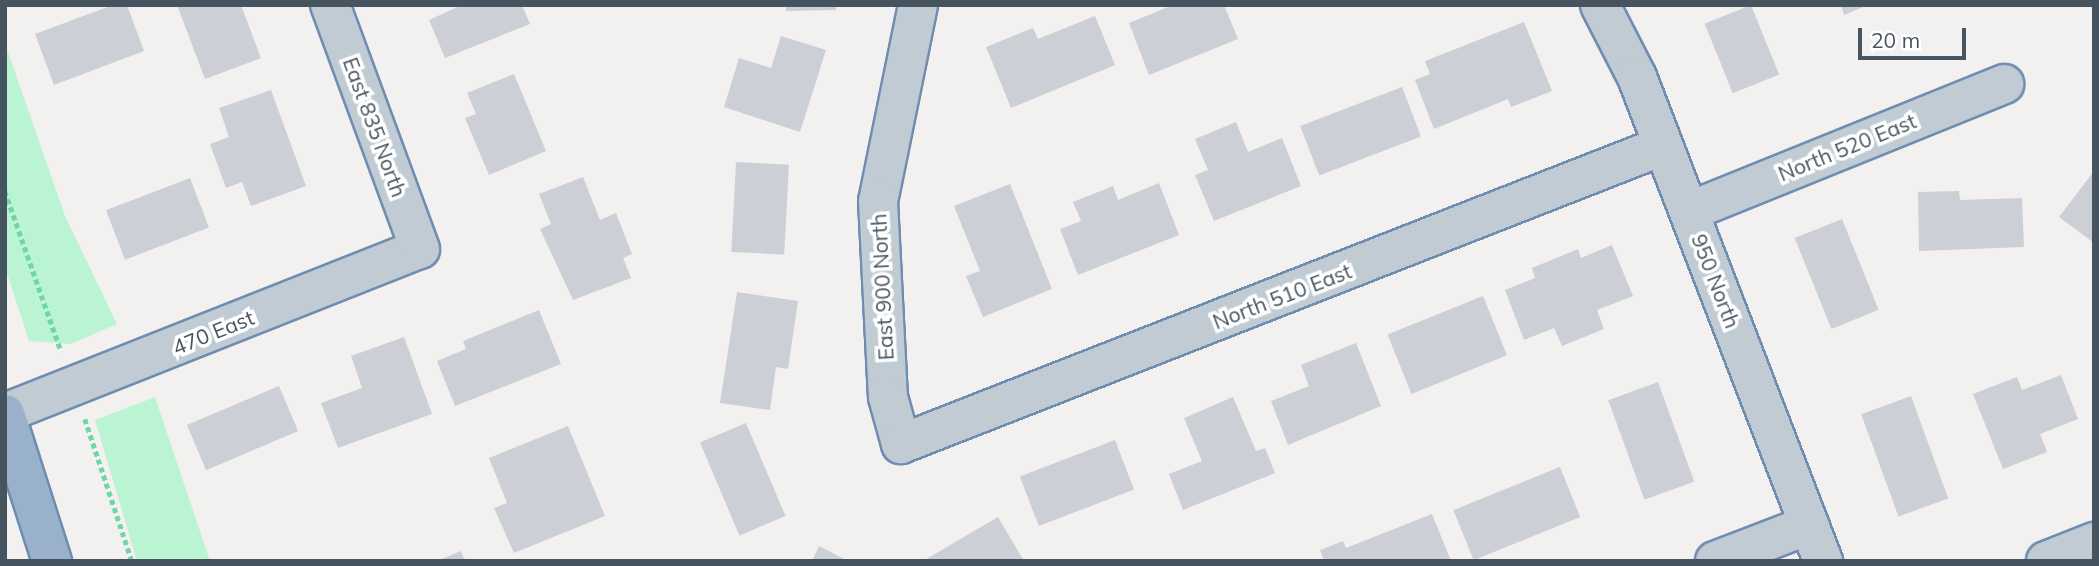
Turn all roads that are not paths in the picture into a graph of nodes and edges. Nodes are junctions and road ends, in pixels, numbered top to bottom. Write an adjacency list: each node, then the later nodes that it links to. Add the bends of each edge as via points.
1 (330, 5): 7 (street, East 835 North)
2 (918, 5): 9 (street, East 900 North, via 878,201 888,397)
3 (1600, 5): 5 (street, 950 North)
4 (2004, 83): 6 (street, North 520 East)
5 (1662, 146): 6 (street, 950 North); 9 (street, North 510 East)
6 (1690, 211): 10 (street, 950 North)
7 (420, 249): 8 (street, 470 East)
8 (5, 413): 12 (highway)
9 (901, 444)
10 (1809, 525): 13 (street); 14 (street, 950 North)
11 (2094, 542): 15 (street)
12 (52, 561)
13 (1715, 561)
14 (1823, 561)
15 (2046, 561)

